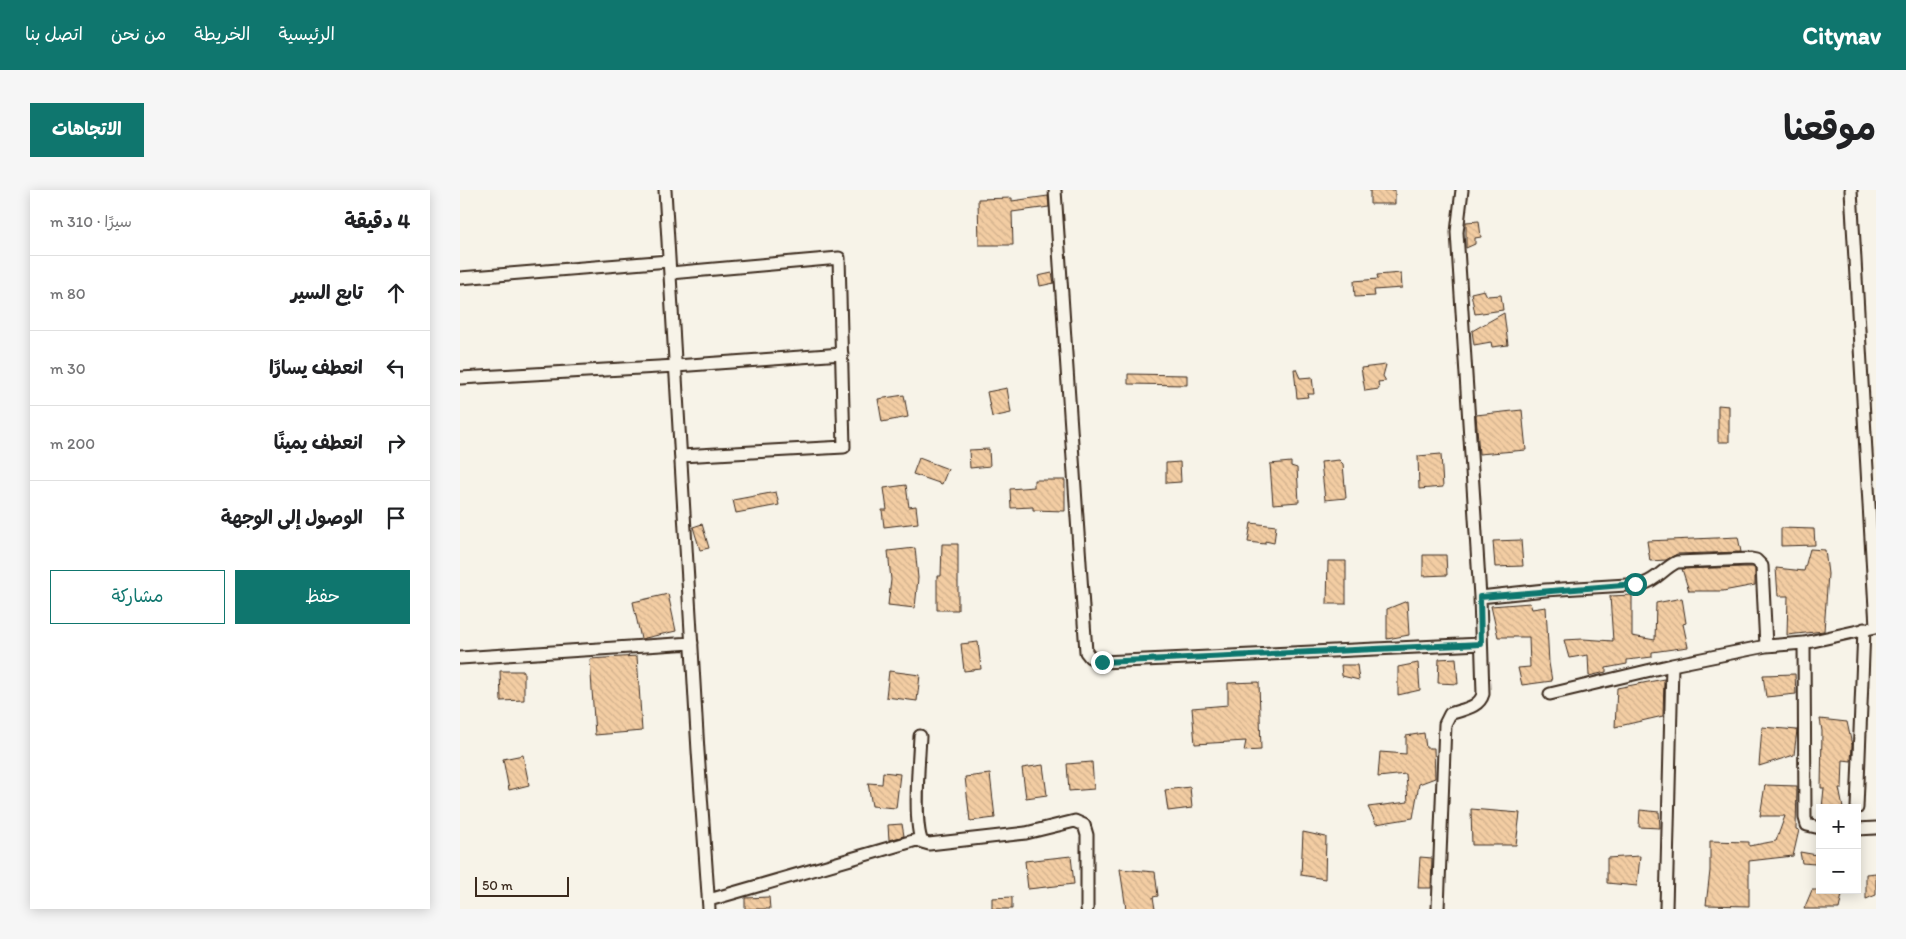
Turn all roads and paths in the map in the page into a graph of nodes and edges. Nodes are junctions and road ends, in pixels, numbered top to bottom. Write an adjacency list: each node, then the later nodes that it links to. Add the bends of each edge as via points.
1 (665, 190): 5 (street)
2 (1055, 190): 17 (street, via 1086,652 1090,657 1102,662)
3 (1462, 190): 12 (street, via 1457,232)
4 (1851, 190): 13 (street)
5 (670, 261): 6 (street); 7 (street)
6 (670, 273): 8 (street, via 839,258); 9 (street)
7 (460, 278)
8 (842, 354): 9 (street); 11 (street, via 844,448)
9 (676, 366): 10 (street); 11 (street)
10 (460, 378)
11 (681, 456): 15 (street)
12 (1480, 597): 17 (street); 18 (street, via 1643,584 1677,562 1751,559 1762,566)
13 (1876, 626): 14 (street)
14 (1864, 629): 16 (street); 23 (street)
15 (692, 643): 19 (street); 28 (street)
16 (1804, 643): 18 (street); 24 (street, via 1805,818 1807,825)
17 (1481, 644): 30 (street, via 1481,700 1450,714 1445,724)
18 (1766, 646): 20 (street)
19 (460, 658)
20 (1672, 665): 21 (street); 31 (street)
21 (1550, 694)
22 (920, 736): 27 (street)
23 (1857, 804)
24 (1816, 827)
25 (1876, 828): 26 (street)
26 (1861, 829)
27 (920, 838): 28 (street); 29 (street, via 929,844 1012,836 1070,821 1081,822 1088,835)
28 (709, 905)
29 (1087, 909)
30 (1438, 909)
31 (1666, 909)

